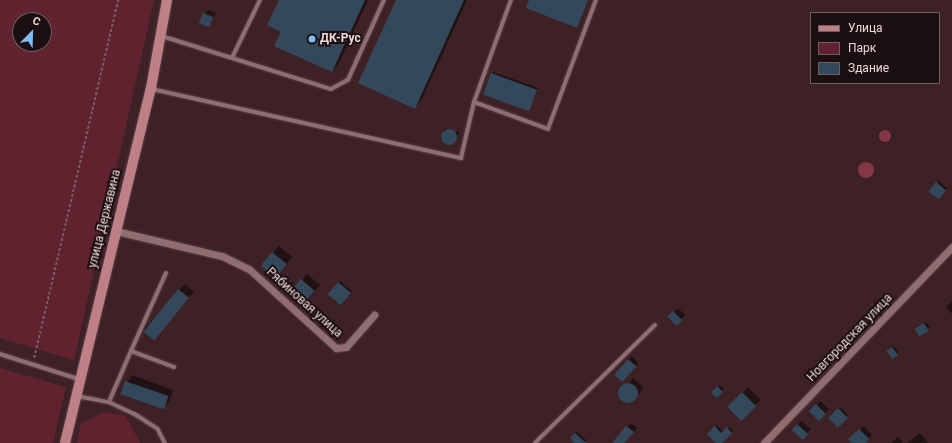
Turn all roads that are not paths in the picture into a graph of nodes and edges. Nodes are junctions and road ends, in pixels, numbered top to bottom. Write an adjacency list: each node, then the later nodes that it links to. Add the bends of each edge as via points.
1 (167, 0): 6 (main road, улица Державина)
2 (260, 0): 7 (lane)
3 (384, 0): 7 (lane, via 348,80 341,86 322,89)
4 (511, 0): 9 (lane)
5 (596, 0): 9 (lane, via 548,129)
6 (162, 35): 7 (lane); 8 (main road, улица Державина)
7 (232, 58)
8 (151, 88): 9 (lane, via 461,158); 10 (main road, улица Державина)
9 (474, 102)
10 (116, 231): 13 (street, Рябиновая улица, via 222,256 249,269 336,348 346,347); 18 (main road, улица Державина)
11 (952, 248): 24 (street, Новгородская улица)
12 (166, 273): 15 (lane)
13 (374, 315)
14 (655, 325): 23 (lane)
15 (131, 351): 17 (lane); 20 (lane)
16 (0, 354): 18 (lane)
17 (174, 368)
18 (80, 379): 19 (main road, улица Державина)
19 (76, 396): 20 (lane); 21 (main road, улица Державина)
20 (109, 402): 22 (lane, via 158,429)
21 (65, 443)
22 (166, 443)
23 (535, 443)
24 (764, 443)

